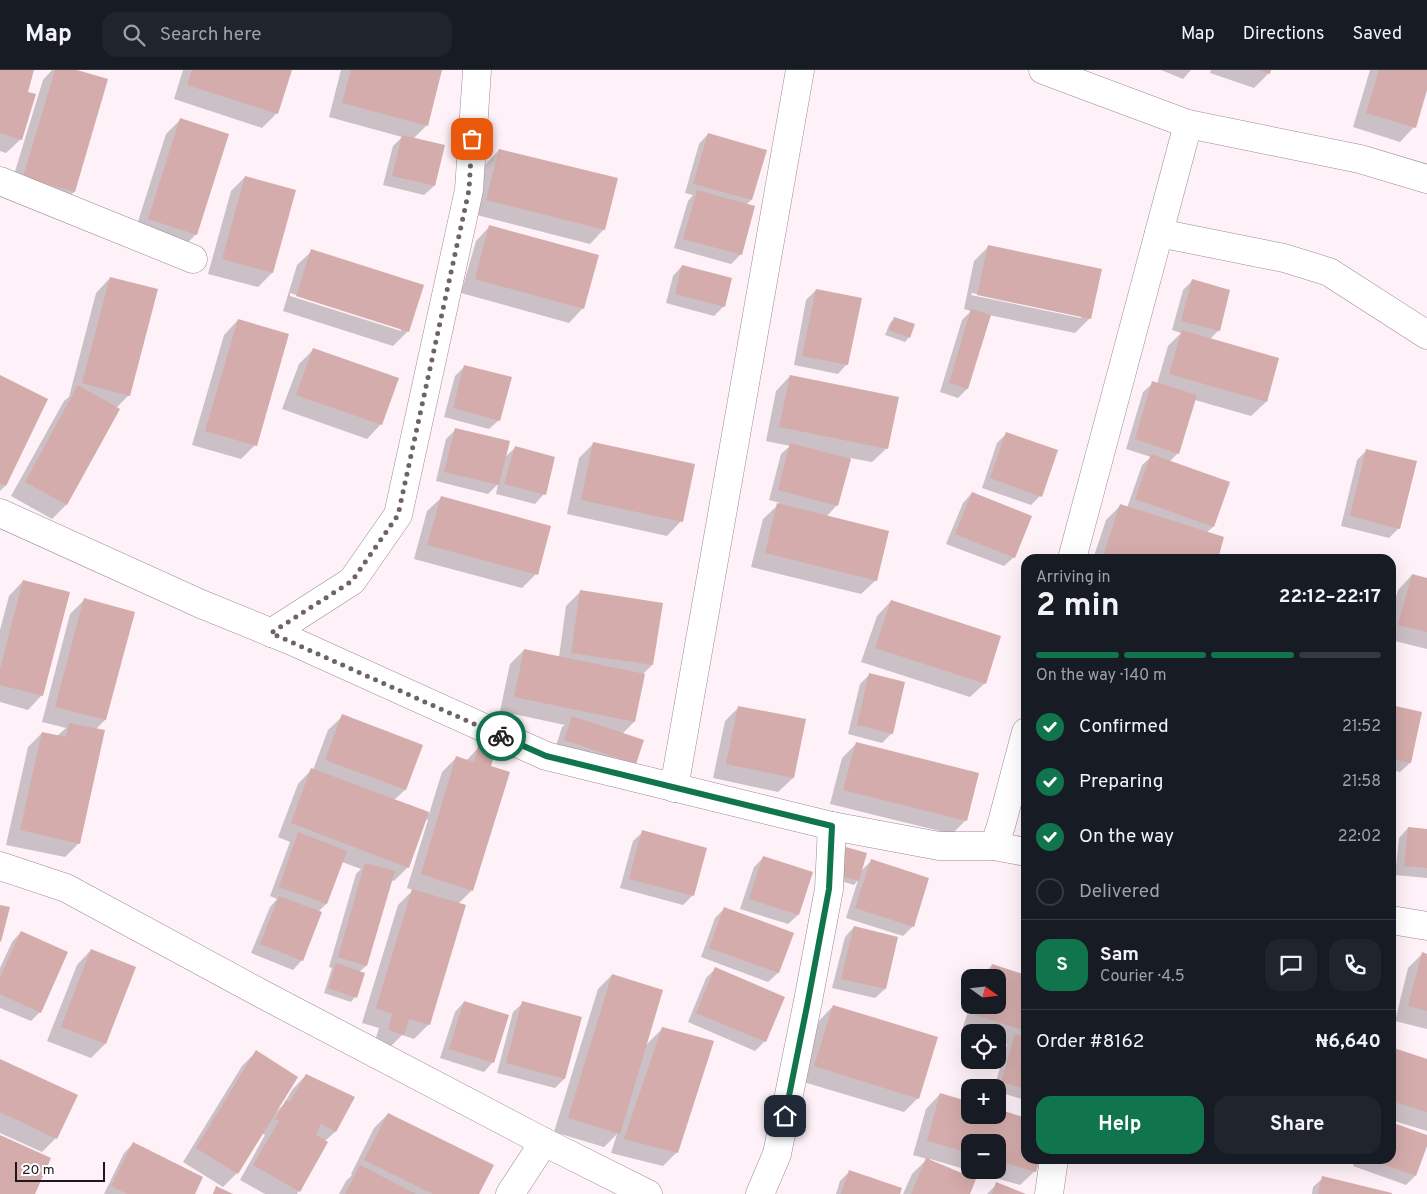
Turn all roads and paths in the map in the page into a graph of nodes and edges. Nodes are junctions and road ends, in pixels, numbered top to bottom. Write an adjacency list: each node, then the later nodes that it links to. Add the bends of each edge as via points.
1 (477, 70): 12 (street, via 469,190 398,515 352,581)
2 (800, 70): 14 (street)
3 (1043, 70): 4 (street)
4 (1188, 124): 5 (street, via 1360,159); 7 (street)
5 (1427, 178)
6 (0, 181): 8 (street)
7 (1159, 232): 9 (street, via 1284,258 1330,272); 11 (street)
8 (193, 259)
9 (1427, 335)
10 (0, 513): 12 (street)
11 (1073, 554)
12 (271, 633): 14 (street, via 546,756)
13 (1021, 751): 16 (street)
14 (674, 788): 15 (street)
15 (832, 826): 16 (street, via 939,846); 25 (street, via 829,889 808,1001 777,1154)
16 (994, 846): 17 (street)
17 (1021, 851)
18 (0, 866): 21 (street, via 66,888)
19 (1396, 921): 20 (street)
20 (1427, 926)
21 (544, 1142): 23 (street); 24 (street)
22 (1053, 1164): 26 (street)
23 (510, 1194)
24 (648, 1194)
25 (760, 1194)
26 (1049, 1194)

